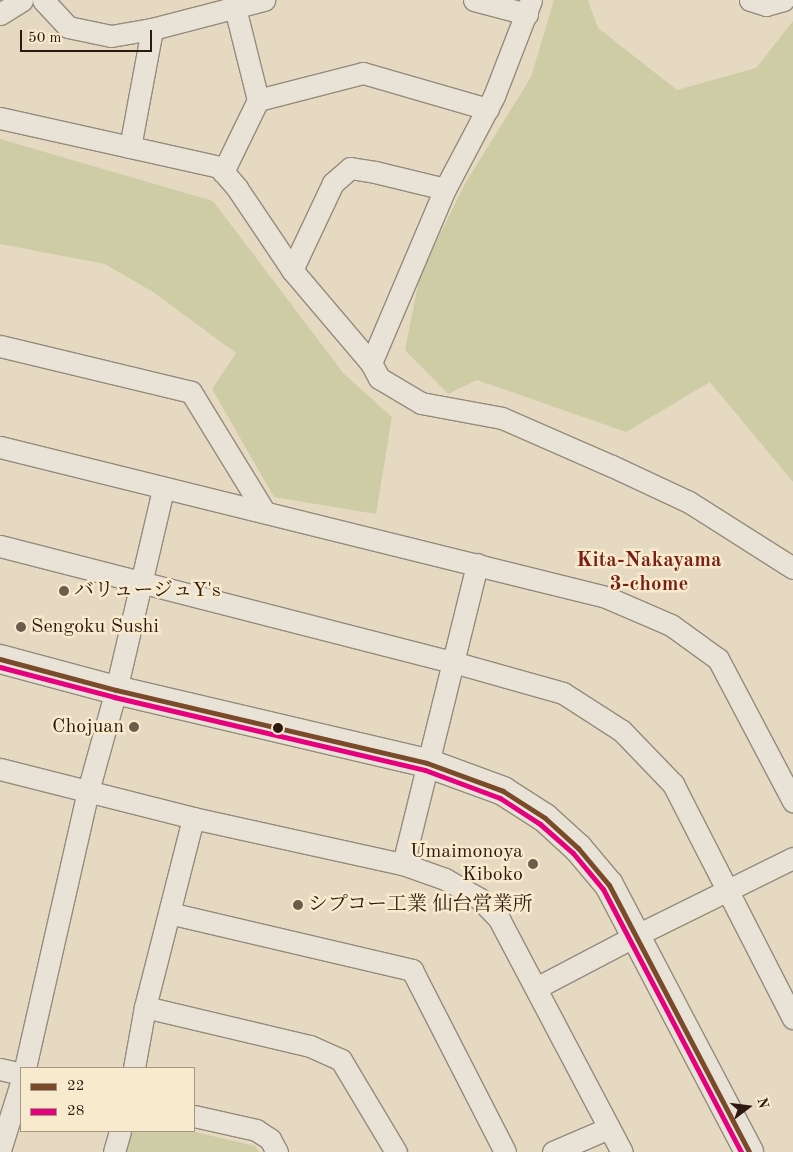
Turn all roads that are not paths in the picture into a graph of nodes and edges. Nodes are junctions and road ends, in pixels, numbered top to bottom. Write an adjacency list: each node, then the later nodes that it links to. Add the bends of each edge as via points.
1 (22, 0): 9 (street)
2 (43, 0): 10 (street, via 68,27 111,36)
3 (264, 0): 7 (street)
4 (474, 0): 8 (street)
5 (750, 0): 6 (street, via 766,5)
6 (782, 0)
7 (234, 4): 10 (street); 11 (street)
8 (529, 7): 12 (street)
9 (0, 14)
10 (152, 29): 14 (street)
11 (258, 100): 12 (street, via 363,73); 15 (street)
12 (488, 109): 16 (street)
13 (0, 118): 14 (street)
14 (130, 147): 15 (street, via 219,167)
15 (223, 172): 17 (street)
16 (445, 189): 17 (street, via 350,168 333,183); 19 (street)
17 (292, 270): 19 (street)
18 (0, 346): 22 (street, via 191,392)
19 (370, 363): 25 (street, via 379,378 420,403 502,418 604,462 689,502)
20 (0, 447): 21 (street)
21 (163, 489): 22 (street); 26 (street)
22 (264, 511): 24 (street)
23 (0, 546): 26 (street)
24 (477, 564): 28 (street); 33 (street, via 606,597 671,625 718,659)
25 (793, 568)
26 (141, 582): 28 (street); 29 (street)
27 (0, 659): 29 (street)
28 (452, 662): 30 (street); 37 (street, via 563,693 622,731 672,784)
29 (116, 690): 30 (street); 32 (street)
30 (427, 763): 36 (street); 39 (street, via 503,791 545,818 578,848 609,885)
31 (0, 769): 32 (street)
32 (88, 791): 34 (street); 43 (street)
33 (793, 801)
34 (193, 818): 36 (street); 38 (street)
35 (793, 858): 37 (street)
36 (402, 864): 40 (street, via 446,880 480,899 499,919)
37 (727, 889): 39 (street); 42 (street)
38 (169, 913): 41 (street); 55 (street, via 412,970)
39 (636, 936): 40 (street); 58 (street)
40 (536, 988): 49 (street)
41 (145, 1007): 44 (street); 54 (street, via 310,1046 341,1060)
42 (793, 1018)
43 (25, 1067)
44 (134, 1067)
45 (0, 1069): 46 (street)
46 (20, 1074)
47 (20, 1086): 51 (street)
48 (195, 1116): 53 (street, via 256,1130 270,1140)
49 (609, 1128): 56 (street); 57 (street)
50 (120, 1132): 52 (street)
51 (0, 1150)
52 (114, 1152)
53 (277, 1152)
54 (396, 1152)
55 (506, 1152)
56 (553, 1152)
57 (622, 1152)
58 (748, 1152)

